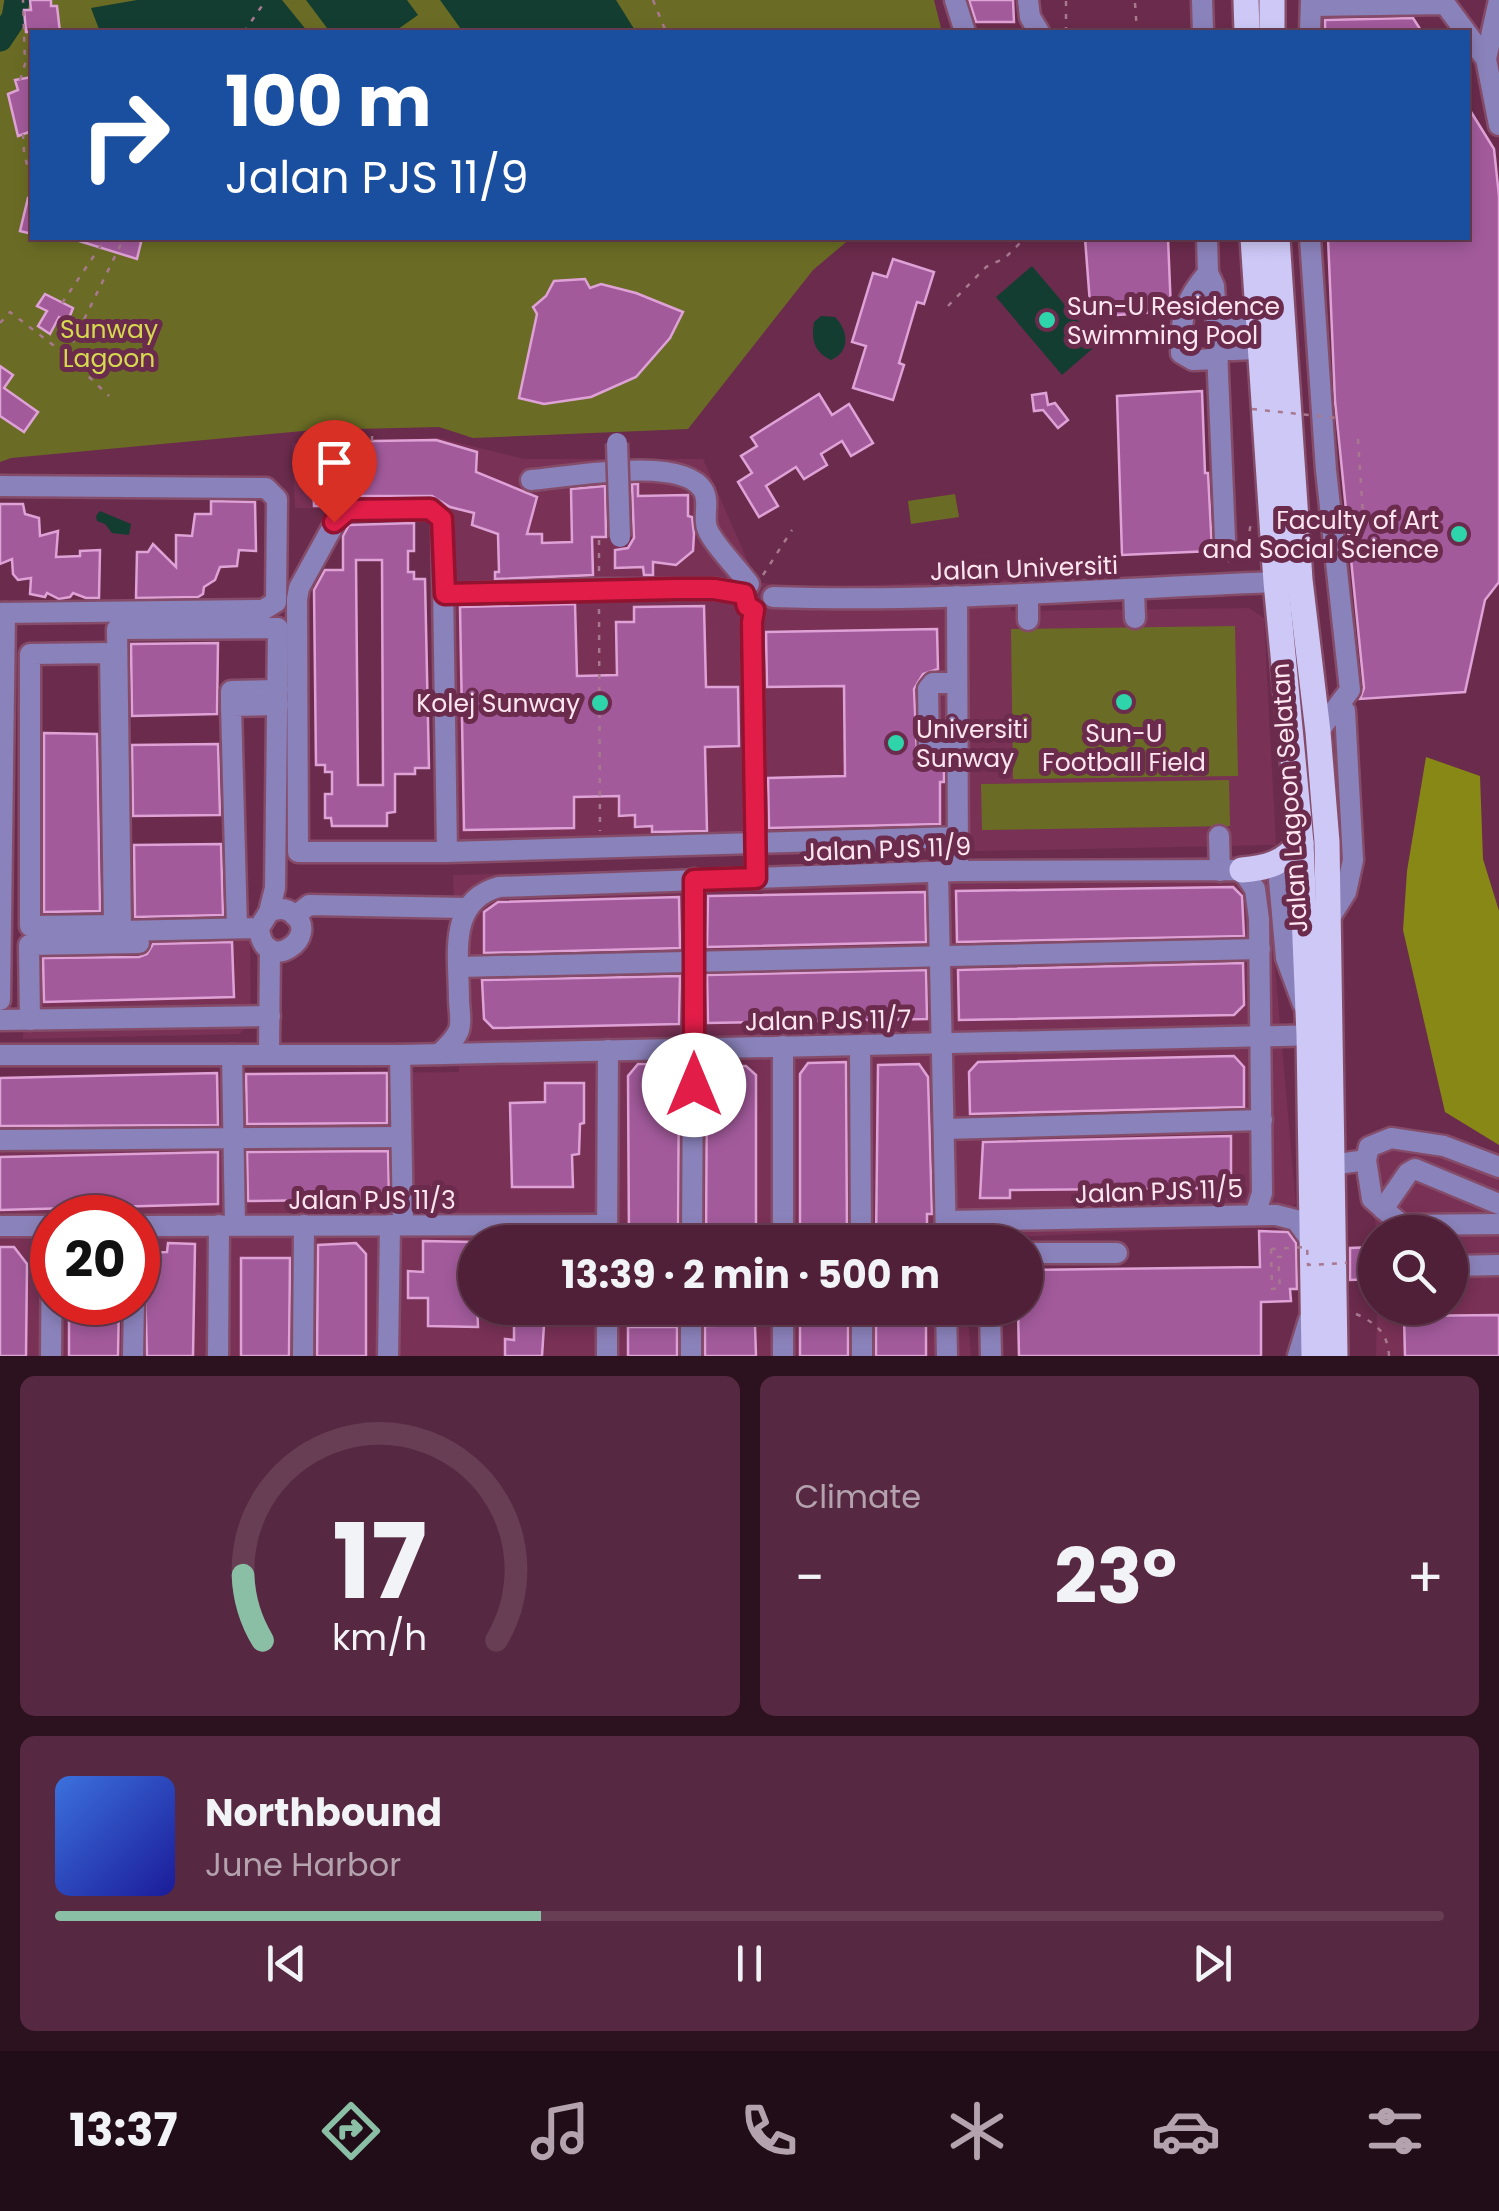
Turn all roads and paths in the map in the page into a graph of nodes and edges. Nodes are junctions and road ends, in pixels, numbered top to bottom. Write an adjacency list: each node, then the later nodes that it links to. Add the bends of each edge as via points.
1 (23, 0): 26 (path)
2 (266, 0): 13 (path)
3 (654, 0): 14 (path)
4 (955, 0): 15 (street)
5 (1028, 0): 16 (street)
6 (1066, 0): 17 (path)
7 (1202, 0): 19 (street)
8 (1246, 0): 20 (main road)
9 (1272, 0): 21 (main road)
10 (1499, 0): 25 (street)
11 (1311, 3): 22 (street); 23 (street, via 1445,4)
12 (1135, 4): 18 (path)
13 (245, 30)
14 (665, 30)
15 (964, 30)
16 (1038, 30)
17 (1066, 30)
18 (1137, 30)
19 (1203, 30)
20 (1247, 30)
21 (1272, 30)
22 (1310, 30)
23 (1464, 30)
24 (1470, 38): 25 (street)
25 (1486, 60): 27 (street)
26 (20, 80)
27 (1499, 126)
28 (23, 134): 29 (path)
29 (30, 178)
30 (105, 240): 38 (path)
31 (123, 240): 43 (path)
32 (1023, 240): 39 (path)
33 (1207, 240): 37 (street)
34 (1253, 240): 41 (main road, Jalan Lagoon Selatan)
35 (1276, 240): 41 (main road, Jalan Lagoon Selatan)
36 (1310, 240): 69 (street, via 1350,690)
37 (1208, 273): 41 (street, via 1217,326); 42 (street, via 1182,313 1181,353 1193,360)
38 (62, 303)
39 (948, 306)
40 (0, 323): 43 (path, via 10,312)
41 (1261, 329): 42 (street); 55 (main road, Jalan Lagoon Selatan); 55 (main road, Jalan Lagoon Selatan, via 1285,359)
42 (1217, 354): 54 (street)
43 (66, 355): 44 (path)
44 (109, 396)
45 (1252, 410): 46 (path, bridge)
46 (1336, 418)
47 (1358, 440): 52 (path)
48 (618, 443): 53 (street, bridge)
49 (532, 480): 57 (street, via 649,470 693,478 706,493 707,529)
50 (0, 486): 61 (street, via 266,488 276,499 276,602 263,610)
51 (792, 530): 57 (path)
52 (1364, 531)
53 (620, 537)
54 (1225, 539)
55 (1288, 580): 56 (street, Jalan Universiti); 69 (main road, Jalan Lagoon Selatan); 74 (main road, Jalan Lagoon Selatan)
56 (1134, 589): 59 (street, Jalan Universiti); 62 (street)
57 (753, 591): 58 (street); 60 (street, Jalan Universiti, via 768,608 773,597); 73 (street)
58 (445, 594): 75 (street); 75 (street, via 438,512 348,510 334,522 297,599 297,774 298,852)
59 (1028, 594): 60 (street, Jalan Universiti); 63 (street)
60 (957, 596): 72 (street)
61 (2, 613): 68 (street)
62 (1134, 618)
63 (1028, 620)
64 (599, 632): 70 (path)
65 (278, 697): 85 (street, via 275,888); 85 (street, via 231,690); 85 (street, via 278,628 117,630 121,931)
66 (1346, 712): 84 (street, via 1354,860 1346,892)
67 (30, 719): 67 (street, via 30,654 110,653 114,925 30,926); 68 (street)
68 (2, 729): 82 (street)
69 (1318, 732): 84 (main road, Jalan Lagoon Selatan)
70 (600, 835): 73 (street); 75 (street); 81 (street)
71 (1219, 836): 77 (street)
72 (958, 837): 73 (street); 76 (street)
73 (756, 841): 78 (street)
74 (1301, 843): 77 (main road, via 1280,863); 95 (main road, Jalan Lagoon Selatan)
75 (447, 852)
76 (948, 871): 77 (street, Jalan PJS 11/9); 78 (street, Jalan PJS 11/9); 87 (street)
77 (1231, 871): 86 (street, via 1250,879)
78 (756, 878): 79 (street, Jalan PJS 11/9)
79 (694, 880): 81 (street, Jalan PJS 11/9); 88 (street)
80 (1279, 880): 95 (street, via 1286,958)
81 (600, 882): 83 (street, Jalan PJS 11/9, via 499,887 481,892)
82 (0, 888): 90 (street)
83 (466, 908): 85 (street, via 309,906); 89 (street)
84 (1329, 919): 95 (main road, Jalan Lagoon Selatan)
85 (268, 926): 91 (street); 93 (street, via 29,946)
86 (1260, 949): 87 (street); 97 (street)
87 (940, 954): 88 (street); 98 (street)
88 (693, 960): 89 (street); 101 (street)
89 (459, 966): 94 (street)
90 (0, 1000)
91 (270, 1016): 93 (street); 104 (street)
92 (0, 1020): 93 (street)
93 (30, 1020)
94 (460, 1025): 103 (street); 105 (street)
95 (1315, 1030): 97 (street, Jalan PJS 11/7); 115 (main road, Jalan Lagoon Selatan); 138 (main road, Jalan Lagoon Selatan)
96 (0, 1035): 106 (street)
97 (1260, 1036): 98 (street, Jalan PJS 11/7); 109 (street, Jalan PJS 11/5)
98 (943, 1044): 99 (street, Jalan PJS 11/7); 110 (street)
99 (860, 1045): 100 (street, Jalan PJS 11/7); 128 (street)
100 (783, 1046): 101 (street, Jalan PJS 11/7); 127 (street)
101 (694, 1048): 102 (street, Jalan PJS 11/7); 126 (street)
102 (608, 1050): 103 (street, Jalan PJS 11/7); 125 (street)
103 (485, 1052): 105 (street, Jalan PJS 11/7)
104 (269, 1054): 107 (street, Jalan PJS 11/7); 108 (street, Jalan PJS 11/7)
105 (439, 1054): 108 (street, Jalan PJS 11/7)
106 (1, 1055): 107 (street, Jalan PJS 11/7)
107 (232, 1055): 111 (street)
108 (400, 1055): 112 (street)
109 (1262, 1120): 110 (street); 119 (street, Jalan PJS 11/5, via 1262,1194)
110 (944, 1128): 122 (street)
111 (234, 1138): 112 (street); 113 (street); 133 (street)
112 (401, 1138): 124 (street)
113 (0, 1140)
114 (1366, 1160): 115 (street); 116 (street, via 1370,1147 1391,1138 1444,1146); 118 (street, via 1372,1200)
115 (1330, 1164): 141 (main road, Jalan Lagoon Selatan)
116 (1499, 1167)
117 (1499, 1204): 118 (street, via 1416,1170)
118 (1383, 1209): 120 (street)
119 (1255, 1215): 121 (street, Jalan PJS 11/5); 138 (street, via 1296,1220)
120 (1389, 1215)
121 (1034, 1219): 122 (street, Jalan PJS 11/5); 130 (street)
122 (946, 1220): 129 (street)
123 (1499, 1224): 135 (street)
124 (397, 1225): 134 (street, Jalan PJS 11/3); 137 (street, Jalan PJS 11/3); 159 (street)
125 (607, 1225)
126 (692, 1225)
127 (783, 1225)
128 (861, 1225)
129 (946, 1225)
130 (1033, 1225)
131 (0, 1226): 136 (street)
132 (160, 1226): 133 (street, Jalan PJS 11/3)
133 (227, 1226): 134 (street, Jalan PJS 11/3); 157 (street)
134 (304, 1226): 158 (street)
135 (1468, 1226)
136 (30, 1227)
137 (458, 1228)
138 (1301, 1249): 141 (path, bridge, via 1278,1257 1280,1288 1272,1289 1271,1249 1308,1247 1308,1264); 144 (main road, Jalan Lagoon Selatan)
139 (1043, 1253): 140 (street)
140 (1116, 1253)
141 (1340, 1263): 154 (main road, Jalan Lagoon Selatan)
142 (1499, 1265): 143 (street)
143 (1468, 1266)
144 (1313, 1306): 154 (main road, Jalan Lagoon Selatan); 166 (street)
145 (1352, 1312): 167 (path, via 1376,1323)
146 (52, 1325): 155 (street)
147 (134, 1325): 156 (street)
148 (607, 1325): 160 (street)
149 (691, 1325): 161 (street)
150 (783, 1325): 162 (street)
151 (862, 1325): 163 (street)
152 (946, 1325): 164 (street)
153 (990, 1325): 165 (street)
154 (1330, 1354)
155 (52, 1356)
156 (133, 1356)
157 (218, 1356)
158 (303, 1356)
159 (388, 1356)
160 (607, 1356)
161 (691, 1356)
162 (783, 1356)
163 (862, 1356)
164 (947, 1356)
165 (991, 1356)
166 (1298, 1356)
167 (1389, 1356)

